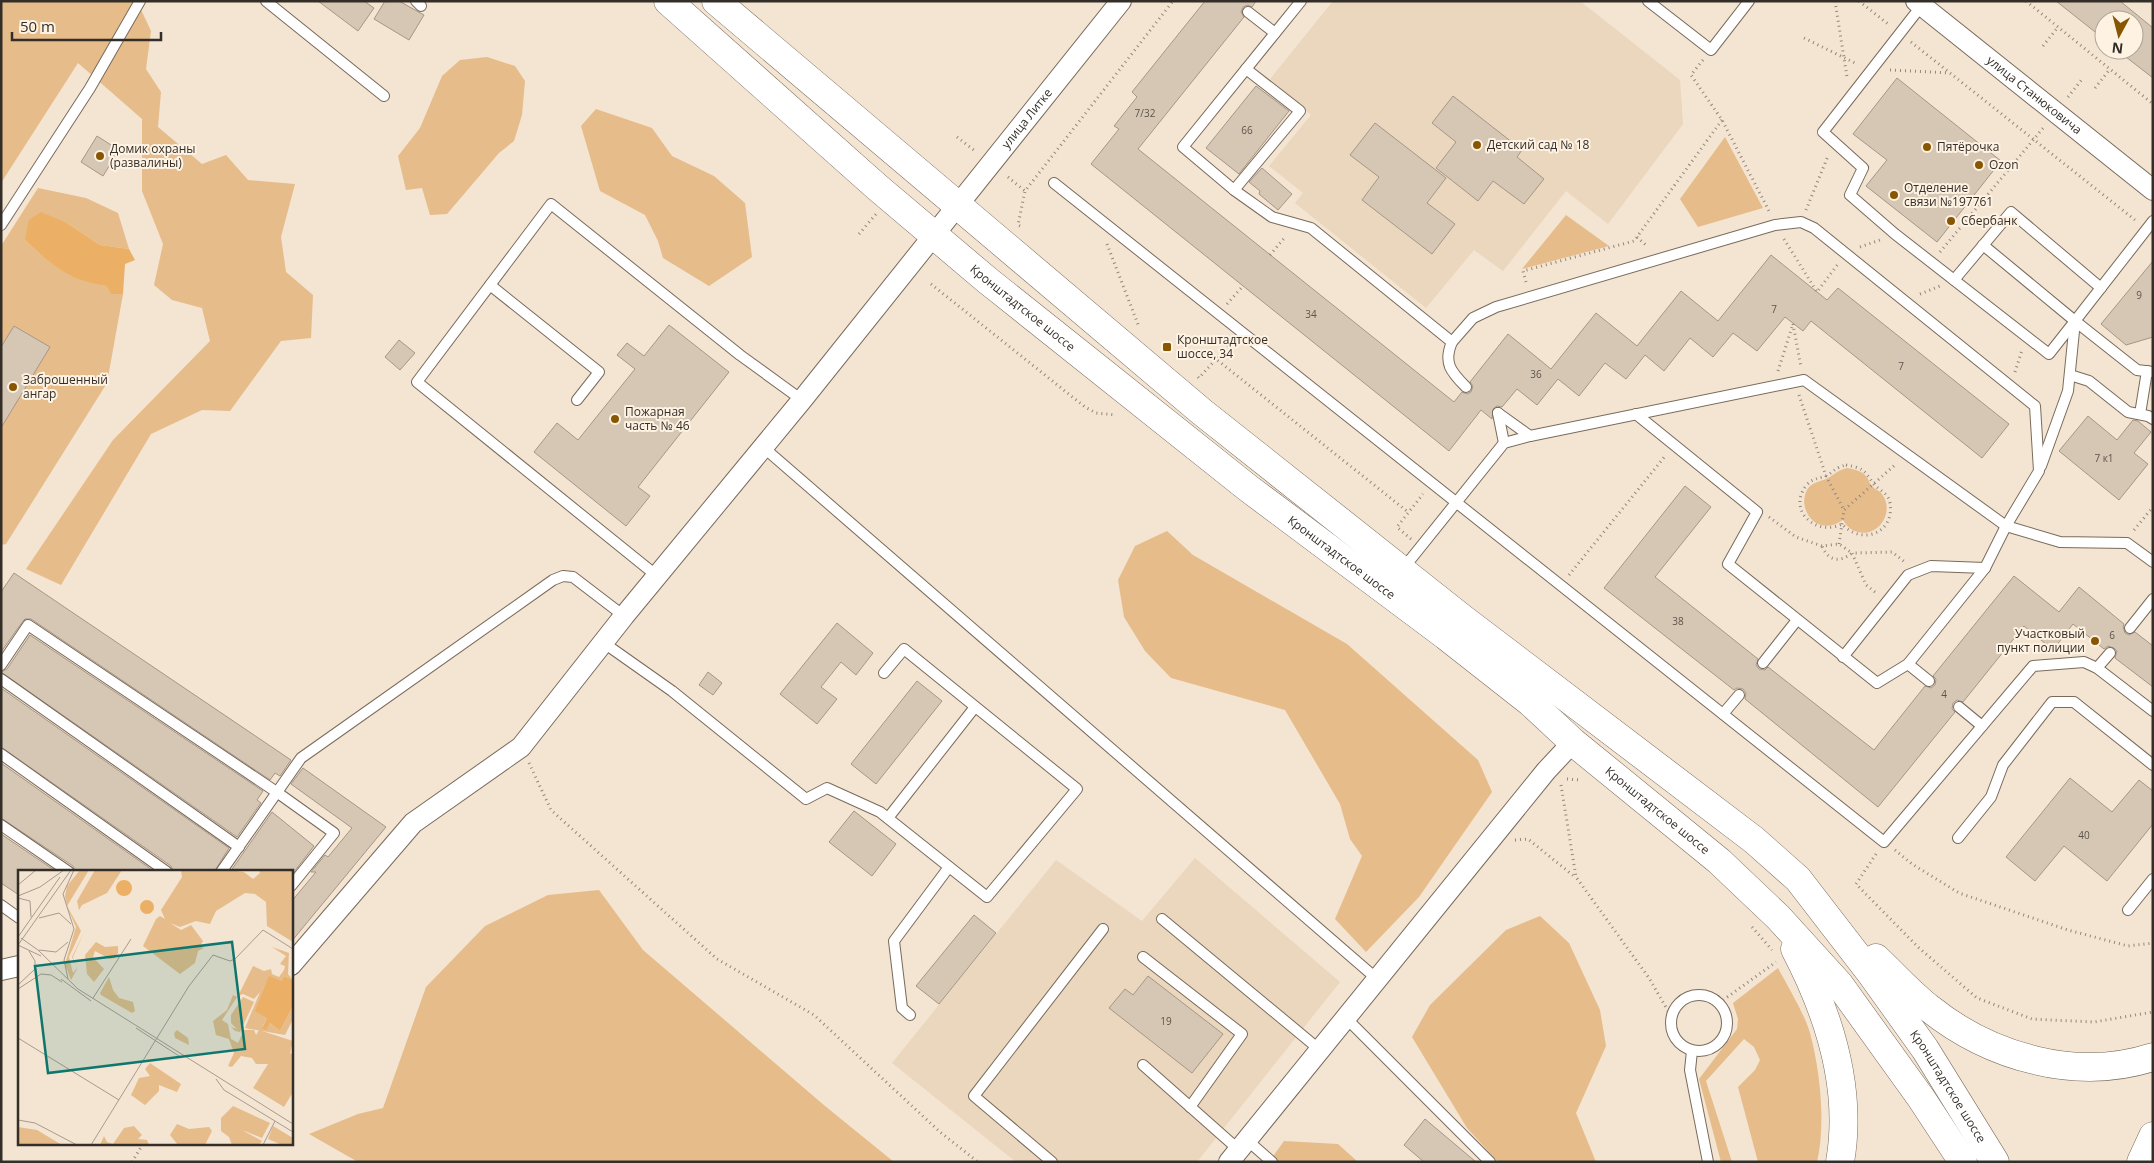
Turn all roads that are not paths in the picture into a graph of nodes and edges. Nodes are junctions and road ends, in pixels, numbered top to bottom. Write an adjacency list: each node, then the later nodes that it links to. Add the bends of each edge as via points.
1 (140, 1): 18 (lane, via 90,88)
2 (266, 1): 13 (lane)
3 (668, 1): 21 (main road, Кронштадтское шоссе)
4 (716, 1): 17 (main road, Кронштадтское шоссе)
5 (1121, 1): 17 (street, улица Литке)
6 (1301, 1): 11 (lane)
7 (1648, 1): 8 (lane, via 1711,50)
8 (1749, 1)
9 (1919, 3): 15 (street, улица Станюковича); 23 (lane, via 1900,34 1822,132 1863,168 1850,195)
10 (1248, 12): 11 (lane)
11 (1275, 33): 12 (lane)
12 (1246, 69): 16 (lane, via 1183,147); 16 (lane, via 1300,111)
13 (384, 96)
14 (1054, 183): 40 (lane)
15 (2150, 183)
16 (1234, 190): 27 (lane, via 1272,217 1311,228)
17 (958, 205): 21 (street, улица Литке); 44 (main road, Кронштадтское шоссе, via 1150,369)
18 (6, 209): 20 (lane)
19 (2153, 220): 25 (lane)
20 (1, 225)
21 (934, 235): 32 (street, улица Литке); 66 (main road, Кронштадтское шоссе, via 1248,488 1530,702)
22 (1983, 245): 23 (lane); 25 (lane, via 2011,212); 26 (lane)
23 (1954, 280): 26 (lane, via 2049,354)
24 (490, 285): 31 (lane, via 599,372); 32 (lane, via 551,204 740,355); 45 (lane, via 417,382)
25 (2101, 288): 26 (lane)
26 (2076, 321): 28 (lane, via 2137,370); 29 (lane)
27 (1452, 342): 30 (lane, via 1448,353 1450,368); 39 (lane, via 1473,318 1496,307 1775,225 1801,222 1814,228 2035,406)
28 (2150, 372): 34 (lane)
29 (2070, 375): 34 (lane, via 2090,381 2128,412); 39 (lane, via 2068,391)
30 (1466, 387)
31 (577, 400)
32 (802, 400): 38 (street, улица Литке)
33 (1636, 414): 36 (lane); 41 (lane, via 1799,381); 48 (lane, via 1757,512 1728,564)
34 (2140, 414): 35 (lane)
35 (2153, 419)
36 (1530, 436): 37 (lane); 37 (lane, via 1498,412)
37 (1504, 443): 40 (lane)
38 (763, 447): 45 (street, улица Литке); 91 (lane)
39 (2039, 471): 41 (lane)
40 (1455, 502): 44 (lane); 64 (lane)
41 (2006, 526): 42 (lane, via 2060,542 2128,543); 43 (lane)
42 (2153, 562)
43 (1986, 568): 52 (lane, via 1931,566 1908,575); 54 (lane)
44 (1402, 570): 79 (main road, Кронштадтское шоссе, via 1754,840)
45 (657, 576): 47 (street, улица Литке)
46 (2153, 599): 49 (lane)
47 (624, 616): 50 (street, улица Литке); 69 (lane, via 573,577 553,580 301,758)
48 (1797, 620): 52 (lane); 53 (lane)
49 (2130, 628)
50 (604, 643): 70 (lane, via 672,692 806,799 827,788); 88 (street, улица Литке, via 522,747 412,824)
51 (2110, 653): 56 (lane)
52 (1843, 657): 54 (lane, via 1877,683)
53 (1763, 663)
54 (1908, 664): 59 (lane)
55 (1, 665): 69 (lane, via 28,625)
56 (2098, 668): 63 (lane); 65 (lane, via 2084,662 2033,666)
57 (884, 673): 62 (lane, via 904,649)
58 (1, 679): 73 (lane)
59 (1929, 682)
60 (1739, 694): 64 (lane)
61 (1959, 706): 65 (lane)
62 (975, 707): 70 (lane); 74 (lane, via 1077,789 987,897)
63 (2153, 711)
64 (1723, 714): 65 (lane, via 1884,842)
65 (1982, 726)
66 (1573, 742): 84 (main road, Кронштадтское шоссе, via 1719,861); 91 (street)
67 (1, 754): 76 (lane)
68 (2153, 765): 72 (lane, via 2074,702 2052,702 2002,765 1991,797)
69 (278, 793): 73 (lane); 80 (lane, via 334,833)
70 (888, 818): 74 (lane)
71 (1, 825): 75 (lane)
72 (1958, 838)
73 (239, 847): 77 (lane)
74 (949, 867): 92 (lane, via 894,941 902,1008)
75 (65, 870)
76 (164, 870)
77 (223, 870)
78 (2153, 879): 82 (lane)
79 (1798, 880): 96 (main road, via 1930,1010 1987,1044 2031,1060 2077,1066 2121,1064); 107 (main road, Кронштадтское шоссе, via 1925,1049)
80 (292, 885)
81 (1, 905): 83 (lane)
82 (2128, 910)
83 (18, 917)
84 (1778, 917): 105 (main road, via 1815,989 1833,1044 1843,1106); 106 (main road, Кронштадтское шоссе, via 1839,984)
85 (1162, 919): 94 (lane)
86 (1103, 929): 101 (lane, via 974,1096)
87 (1143, 957): 98 (lane, via 1242,1034)
88 (292, 964)
89 (18, 966): 90 (street)
90 (1, 970)
91 (1377, 979): 93 (street)
92 (910, 1015)
93 (1346, 1018): 94 (street); 103 (lane)
94 (1320, 1050): 100 (street)
95 (1692, 1051): 95 (lane, via 1678,1044 1671,1031 1670,1016 1678,1003 1691,996 1706,995 1719,1003 1727,1016 1727,1031 1719,1044 1706,1051); 104 (lane, via 1690,1070)
96 (2153, 1057)
97 (1143, 1066): 98 (lane)
98 (1190, 1106): 100 (lane)
99 (2153, 1136): 108 (main road)
100 (1239, 1150): 102 (lane)
101 (1052, 1162)
102 (1272, 1162)
103 (1490, 1162)
104 (1708, 1162)
105 (1840, 1162)
106 (1963, 1162)
107 (1995, 1162)
108 (2141, 1162)

